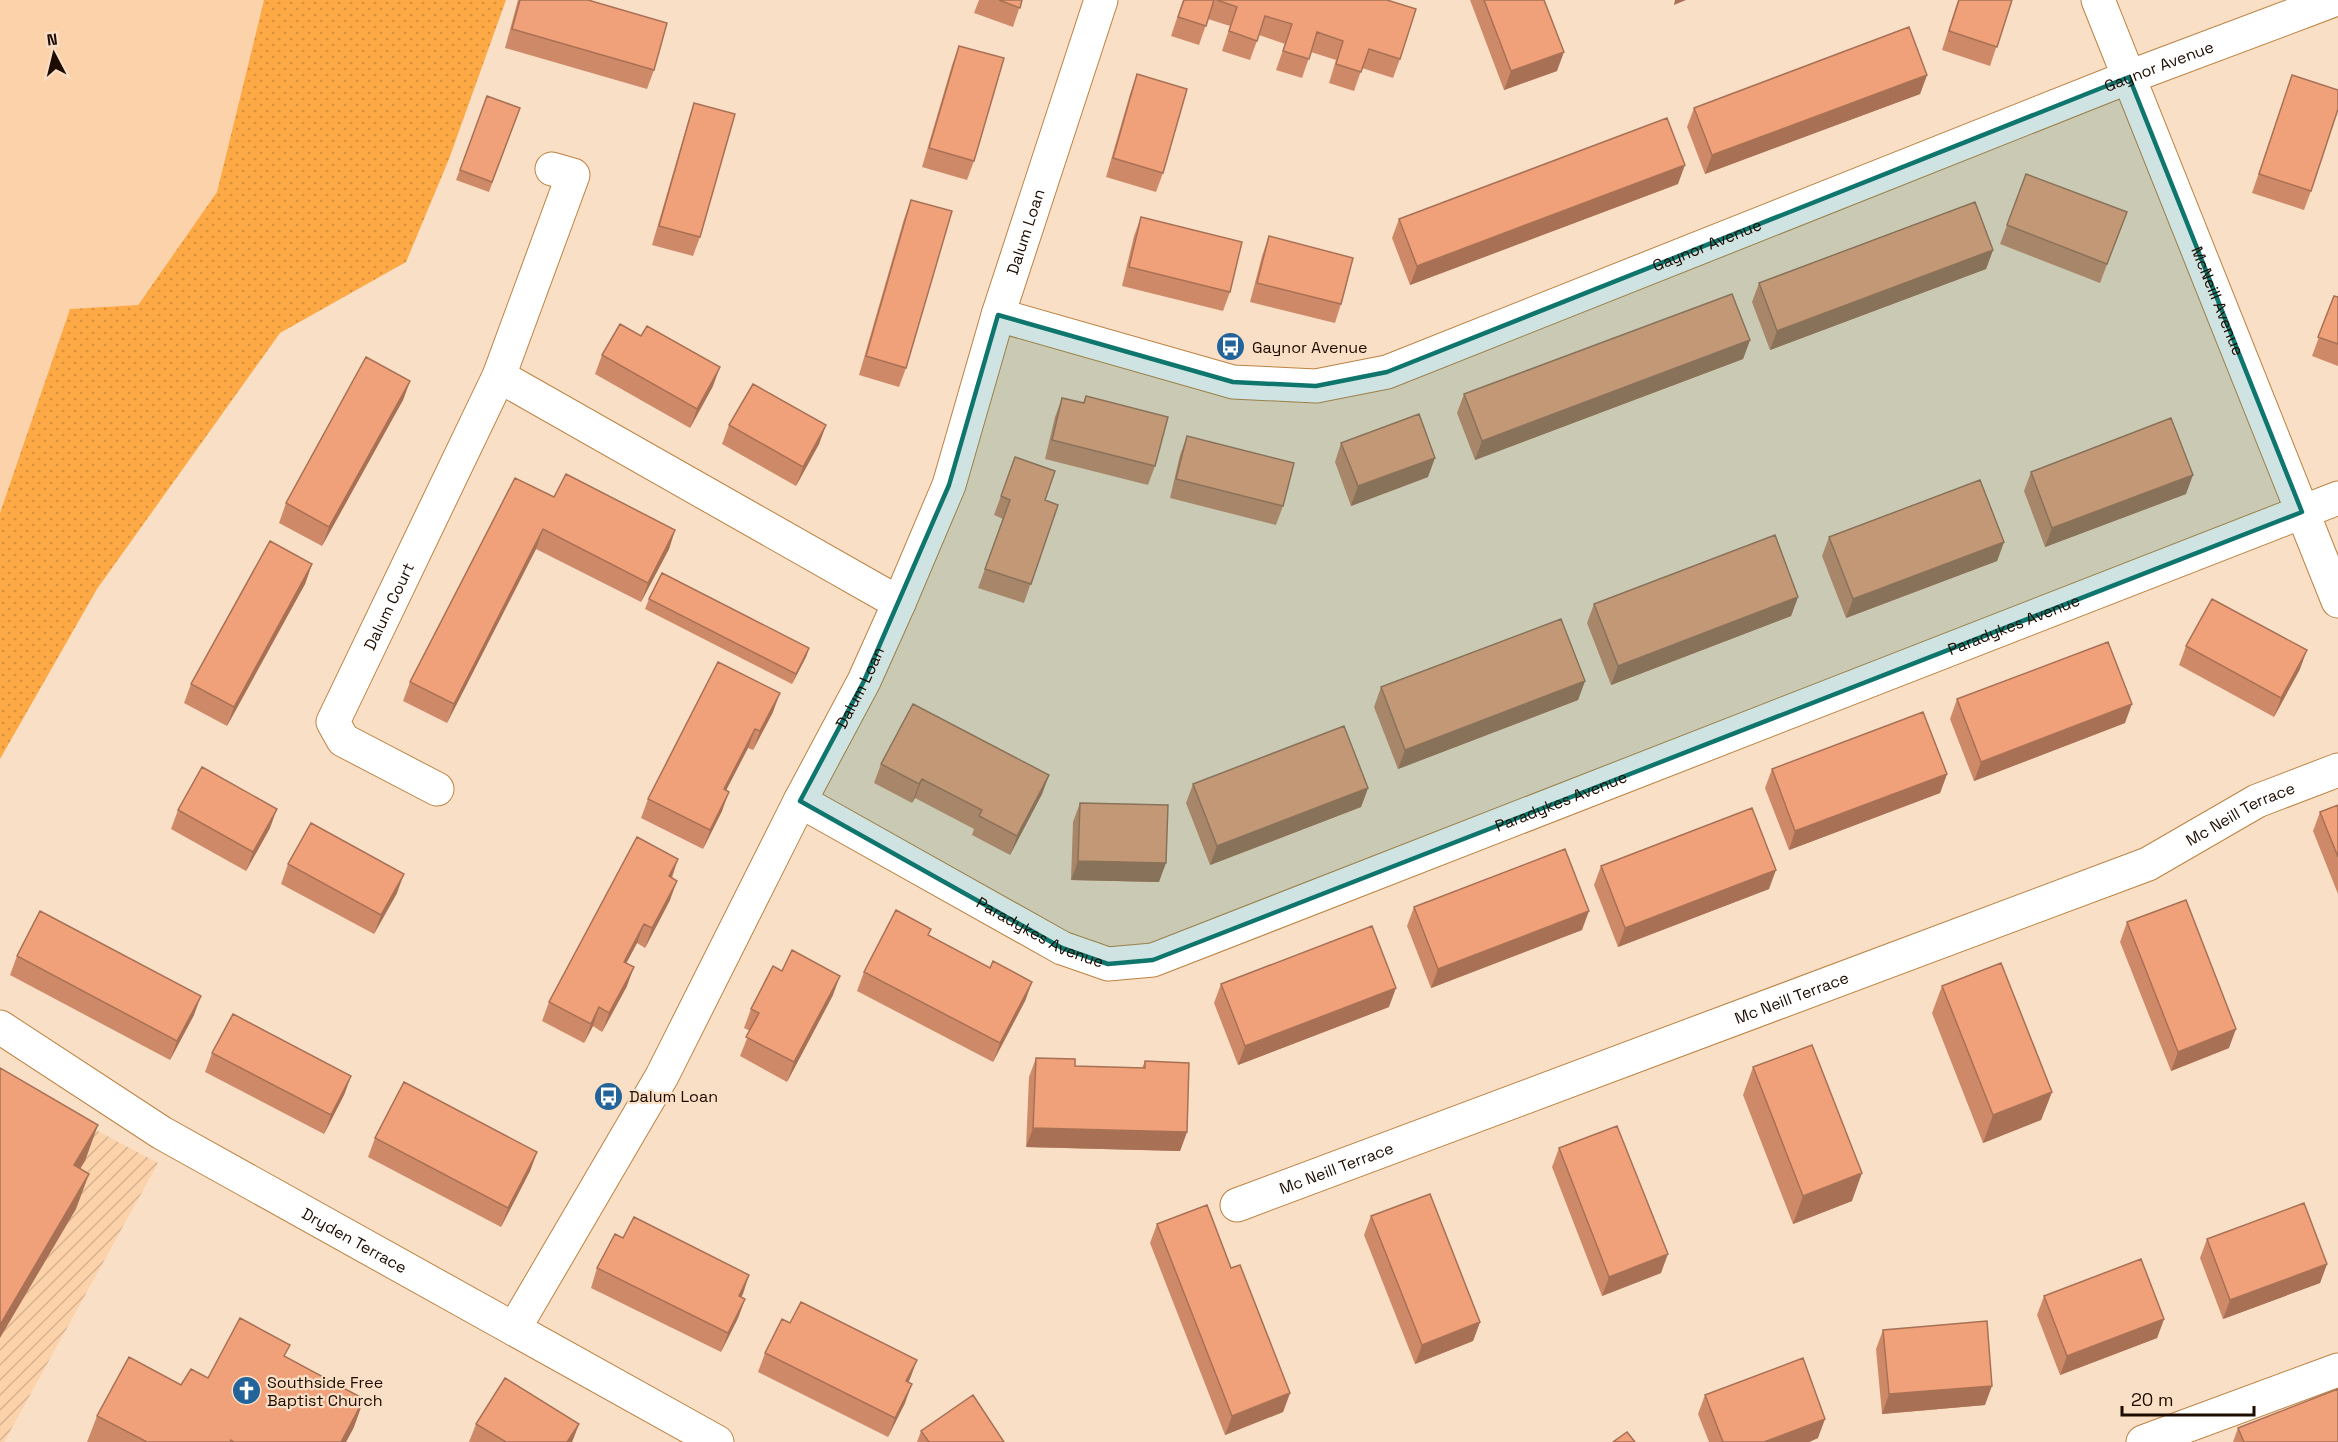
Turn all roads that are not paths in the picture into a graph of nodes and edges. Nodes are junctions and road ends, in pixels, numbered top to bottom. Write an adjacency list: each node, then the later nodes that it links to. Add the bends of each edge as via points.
1 (1101, 0): 6 (street, Dalum Loan)
2 (2098, 0): 4 (street, McNeill Avenue)
3 (2334, 0): 4 (street, Gaynor Avenue)
4 (2129, 77): 6 (street, Gaynor Avenue, via 1387,372 1316,386 1233,382); 9 (street, McNeill Avenue)
5 (552, 169): 7 (street, Dalum Court, via 573,175)
6 (998, 315): 11 (street, Dalum Loan, via 949,485)
7 (499, 376): 11 (street); 13 (street, Dalum Court, via 333,722 343,740)
8 (2338, 498): 9 (street, Paradykes Avenue)
9 (2302, 512): 10 (street, McNeill Avenue); 14 (street, Paradykes Avenue, via 1153,960 1108,964 1062,948)
10 (2338, 601)
11 (899, 603): 14 (street, Dalum Loan, via 864,681)
12 (2338, 770): 16 (street, Mc Neill Terrace, via 2257,801 2148,864)
13 (437, 789)
14 (800, 801): 17 (street, Dalum Loan, via 662,1076)
15 (0, 1027): 17 (street, Dryden Terrace, via 162,1133)
16 (1237, 1205)
17 (514, 1329): 19 (street, Dryden Terrace)
18 (2338, 1370): 20 (street)
19 (704, 1439)
20 (2143, 1442)

